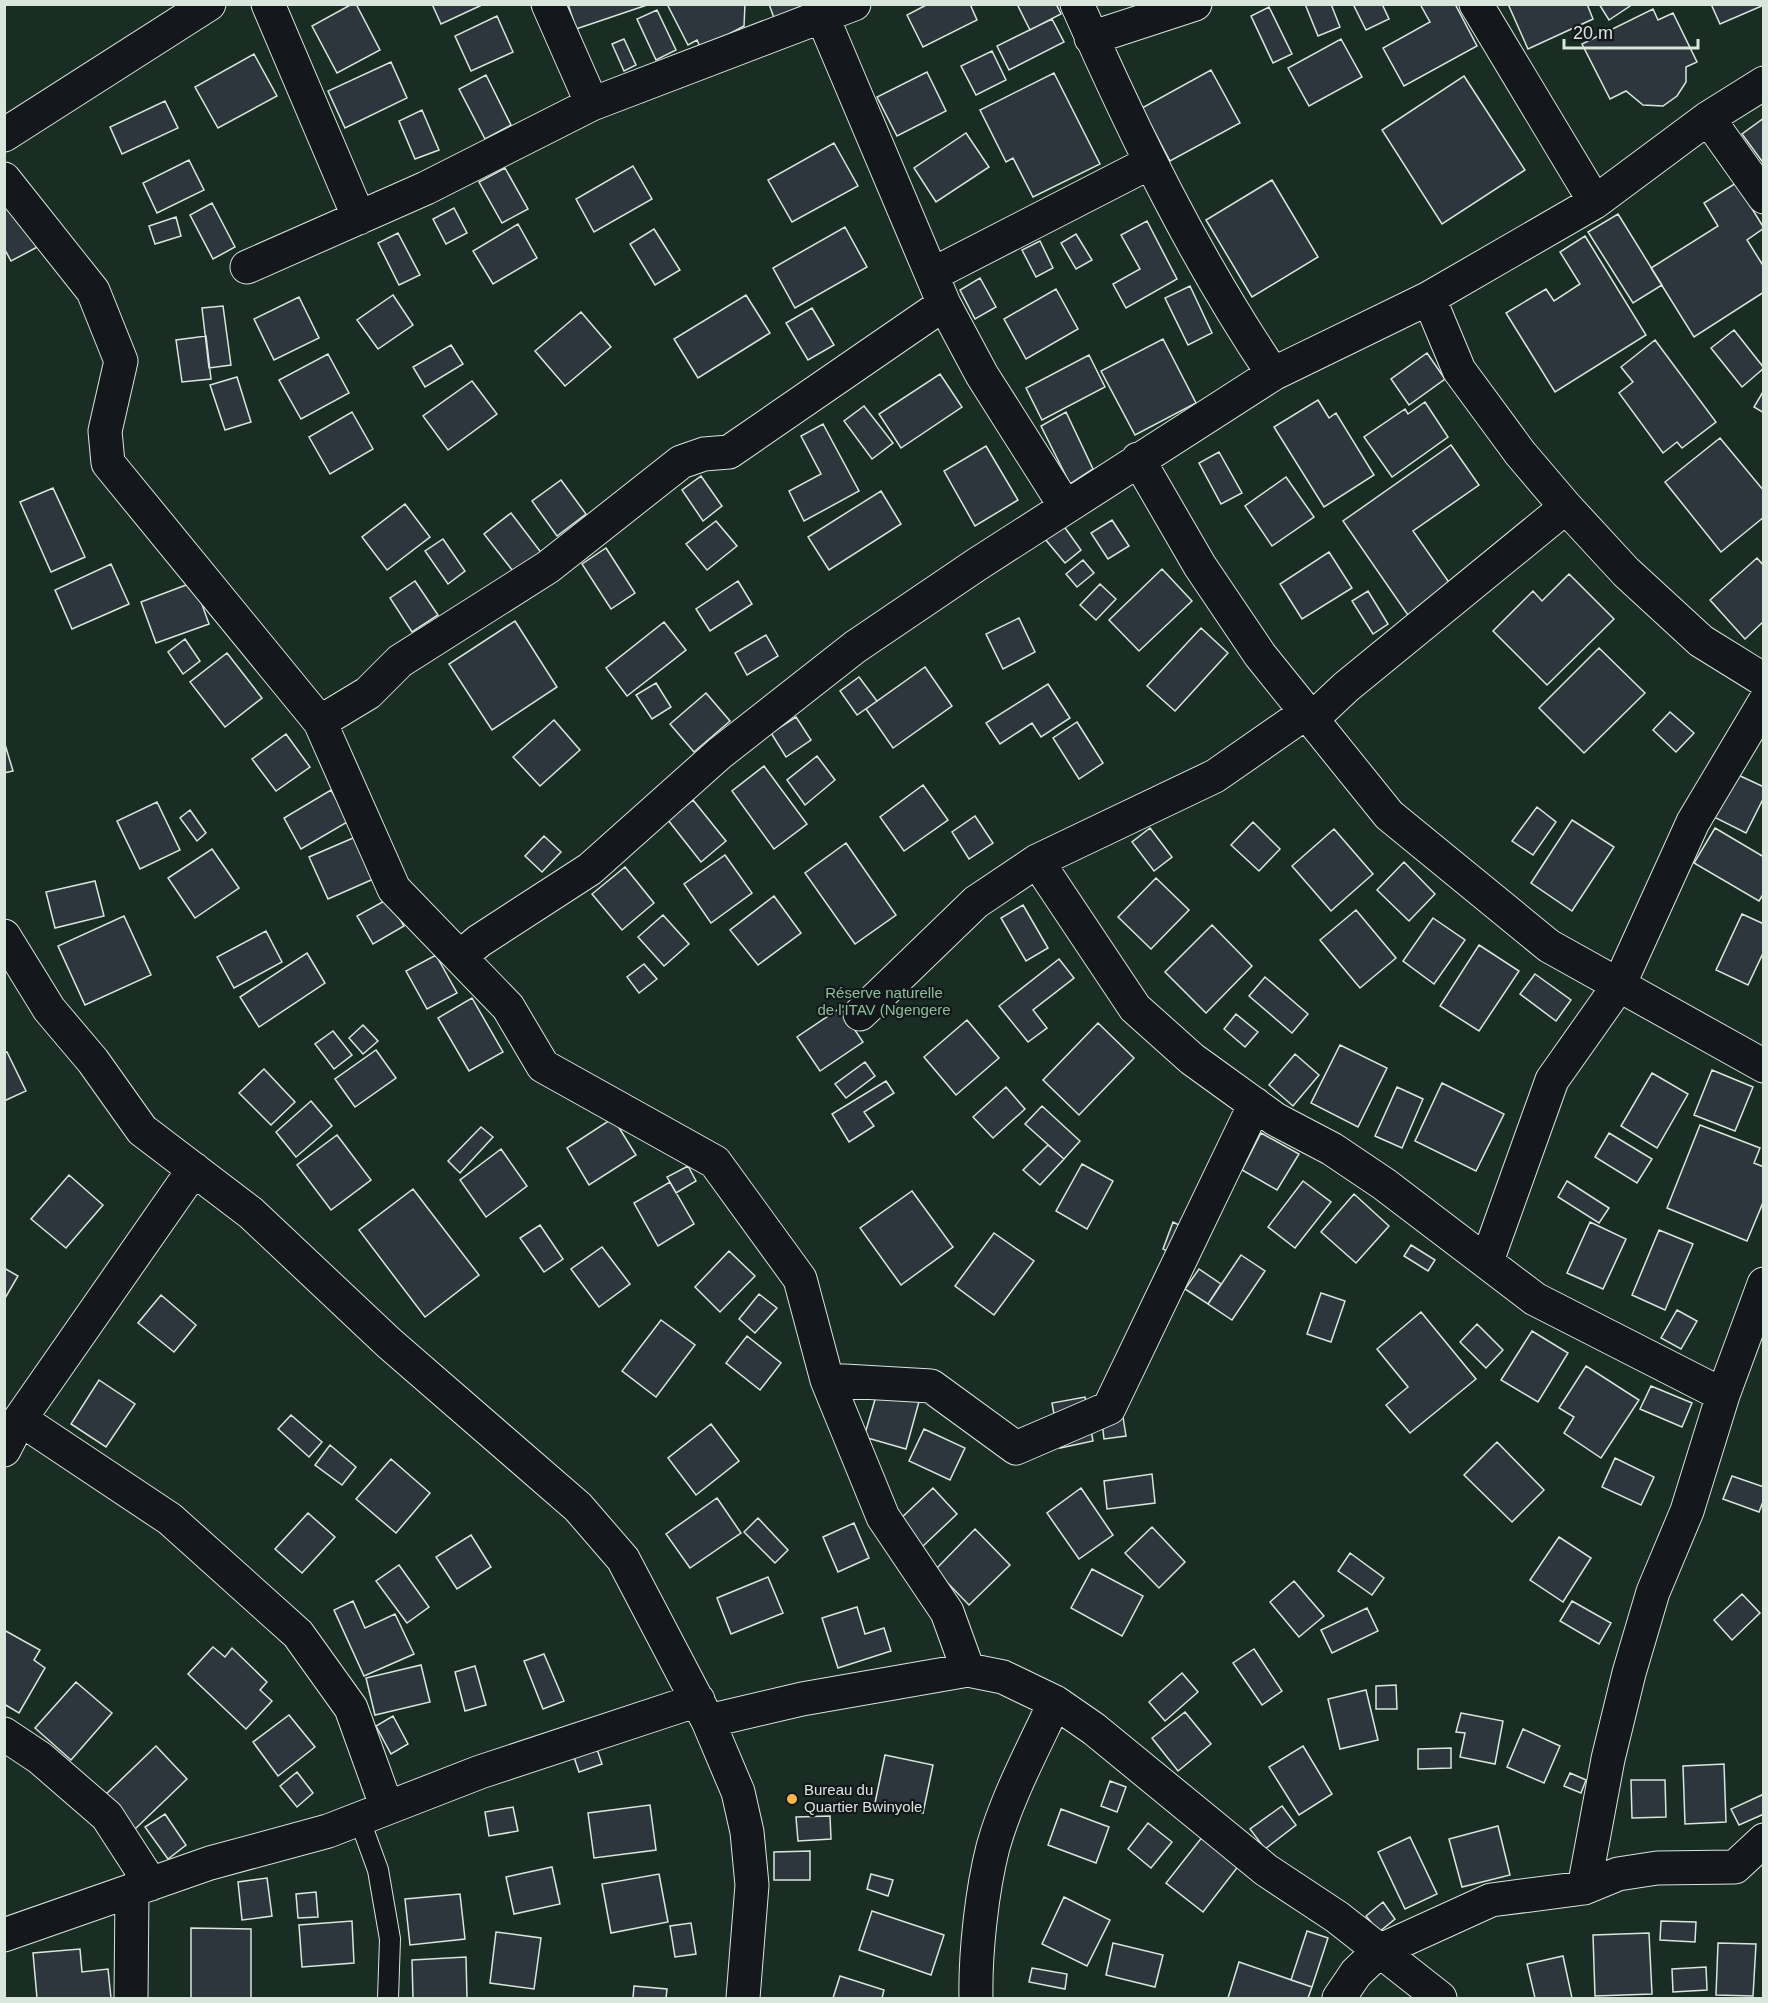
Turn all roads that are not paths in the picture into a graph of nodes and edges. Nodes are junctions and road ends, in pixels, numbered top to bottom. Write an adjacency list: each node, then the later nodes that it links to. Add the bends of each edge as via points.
1 (209, 4): 13 (street)
2 (268, 4): 18 (street)
3 (548, 4): 11 (street)
4 (854, 4): 8 (street)
5 (1077, 4): 9 (street)
6 (1195, 4): 9 (street)
7 (1476, 4): 17 (street)
8 (823, 18): 11 (street); 20 (street)
9 (1092, 38): 14 (street)
10 (1764, 82): 12 (street)
11 (592, 104): 18 (street)
12 (1708, 118): 16 (street); 17 (street)
13 (4, 135)
14 (1149, 163): 20 (street); 23 (street, via 1223,300)
15 (4, 179): 30 (street, via 93,291 121,361 105,431 108,463)
16 (1764, 197)
17 (1595, 202): 21 (street)
18 (359, 218): 19 (street)
19 (247, 267)
20 (933, 274): 22 (street)
21 (1429, 298): 23 (street); 26 (street, via 1460,370 1520,453)
22 (944, 304): 25 (street, via 982,375); 30 (street, via 729,452 704,454 681,462 548,567 400,661 368,693)
23 (1273, 374): 24 (street)
24 (1138, 459): 25 (street); 29 (street, via 1200,566 1260,655)
25 (1065, 506): 33 (street, via 855,647 720,753 590,869)
26 (1566, 507): 27 (street, via 1626,572 1701,641); 29 (street)
27 (1764, 680)
28 (1764, 703): 34 (street, via 1693,822)
29 (1310, 715): 31 (street, via 1215,776); 34 (street, via 1389,815 1549,946)
30 (320, 722): 33 (street, via 394,889)
31 (1037, 861): 35 (street, via 976,902); 37 (street, via 1135,1008 1192,1059)
32 (4, 936): 38 (street, via 49,1009 93,1061 142,1130)
33 (480, 942): 41 (street, via 508,1007 543,1066 715,1162 800,1279)
34 (1619, 986): 36 (street); 39 (street, via 1552,1080)
35 (860, 1014)
36 (1764, 1066)
37 (1255, 1104): 39 (street, via 1384,1184); 41 (street, via 1109,1408 1016,1448 931,1386)
38 (194, 1169): 43 (street); 47 (street, via 251,1214 389,1343 578,1507 623,1559)
39 (1487, 1261): 42 (street, via 1535,1299)
40 (1764, 1284): 42 (street)
41 (827, 1380): 45 (street, via 884,1517 947,1612)
42 (1723, 1395): 53 (street, via 1688,1511 1653,1592 1629,1673)
43 (20, 1419): 44 (street); 49 (street, via 170,1519 298,1634 351,1708)
44 (4, 1450)
45 (968, 1670): 46 (street, via 1003,1677); 47 (street, via 802,1699)
46 (1055, 1702): 55 (street, via 1266,1870 1337,1917); 59 (street, via 994,1845 985,1881)
47 (703, 1711): 49 (street, via 480,1772); 58 (street, via 738,1792 747,1832 752,1886)
48 (4, 1734): 52 (street, via 40,1758 106,1816)
49 (373, 1813): 52 (street, via 328,1831 210,1863); 57 (lane, via 390,1939)
50 (1764, 1840): 51 (street)
51 (1749, 1869): 53 (street, via 1657,1868 1618,1874)
52 (141, 1887): 54 (street); 56 (street)
53 (1584, 1888): 55 (street, via 1491,1900)
54 (4, 1935)
55 (1379, 1952): 60 (street, via 1356,1973); 61 (street)
56 (131, 1998)
57 (388, 1998)
58 (743, 1998)
59 (976, 1998)
60 (1339, 1998)
61 (1440, 1998)

